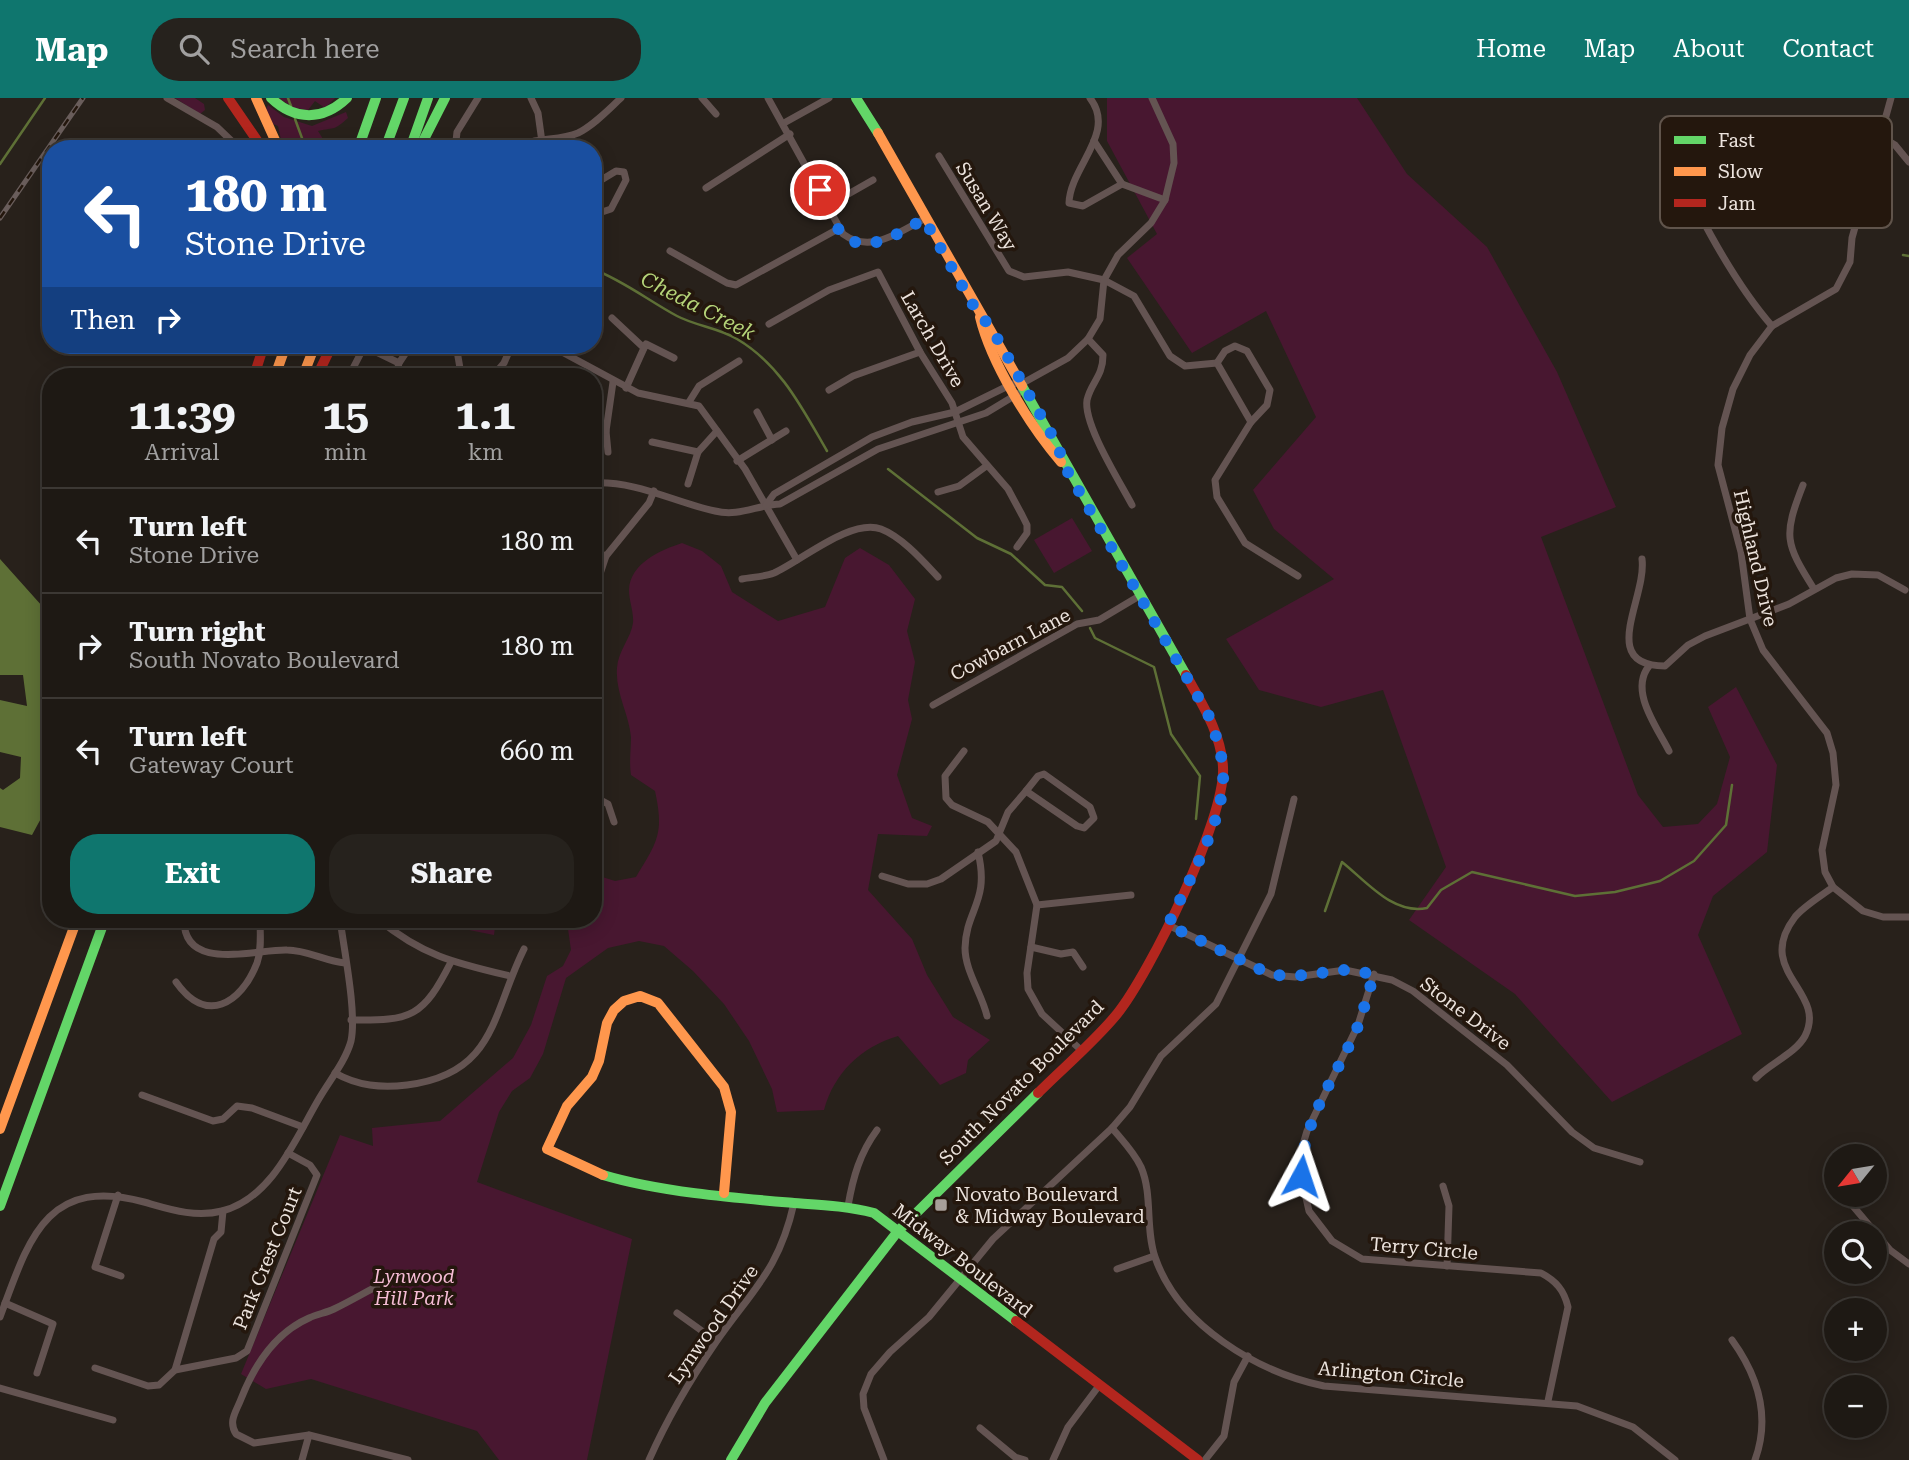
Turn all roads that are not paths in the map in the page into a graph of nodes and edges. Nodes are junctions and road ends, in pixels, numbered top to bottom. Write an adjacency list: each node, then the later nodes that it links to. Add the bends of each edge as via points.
1 (167, 98): 26 (street)
2 (228, 98): 27 (main road)
3 (256, 98): 28 (main road)
4 (271, 98): 5 (main road, via 301,116 329,113)
5 (347, 98)
6 (376, 98): 29 (main road)
7 (404, 98): 30 (main road)
8 (428, 98): 31 (main road)
9 (445, 98): 32 (main road)
10 (478, 98): 33 (street)
11 (531, 98): 34 (street)
12 (621, 98): 35 (street, via 578,133)
13 (702, 98): 21 (street)
14 (768, 98): 23 (street)
15 (829, 98): 23 (street)
16 (856, 98): 24 (main road)
17 (866, 98): 24 (main road)
18 (1090, 98): 36 (street, via 1100,116)
19 (1152, 98): 44 (street, via 1173,144 1174,163)
20 (1891, 98): 22 (street, Highland Drive)
21 (716, 114)
22 (1886, 116)
23 (784, 123): 25 (street)
24 (878, 133): 47 (main road, South Novato Boulevard)
25 (790, 134): 43 (street); 45 (street)
26 (231, 140)
27 (257, 140)
28 (275, 140)
29 (361, 140)
30 (388, 140)
31 (413, 140)
32 (424, 140)
33 (456, 140)
34 (542, 140)
35 (550, 140)
36 (1094, 141): 42 (street); 42 (street, via 1069,203 1083,206)
37 (1892, 143): 39 (street)
38 (939, 156): 52 (street, Susan Way, via 1009,271 1024,276 1068,272)
39 (1909, 162)
40 (602, 180): 46 (street, via 616,171 624,172 626,180 611,209)
41 (873, 180): 45 (street)
42 (1122, 184): 44 (street)
43 (706, 188)
44 (1165, 200): 52 (street, via 1152,223 1118,256)
45 (829, 205): 50 (street)
46 (602, 212)
47 (924, 219): 50 (street, via 873,243 852,241); 70 (main road, South Novato Boulevard, via 980,317 989,324)
48 (1709, 228): 55 (street, via 1751,302)
49 (1855, 228): 55 (street, Highland Drive, via 1850,262 1836,289)
50 (838, 229): 51 (street, via 736,285)
51 (670, 251)
52 (1104, 279): 56 (street, via 1100,319); 65 (street, Susan Way, via 1134,296 1170,356 1185,366)
53 (612, 318): 57 (street)
54 (769, 324): 58 (street, Larch Drive, via 829,290 878,272)
55 (1772, 326): 109 (street, Highland Drive, via 1749,355 1733,389 1718,465 1741,552)
56 (1088, 339): 70 (street, via 1068,358); 96 (street, via 1103,355 1103,370 1087,399 1087,416)
57 (644, 348): 62 (street, via 646,344); 71 (street)
58 (920, 352): 72 (street); 76 (street, Larch Drive)
59 (382, 354): 64 (street)
60 (405, 354): 64 (street)
61 (565, 354): 67 (street)
62 (674, 358)
63 (739, 361): 74 (street, via 699,386)
64 (399, 363): 66 (street)
65 (1217, 363): 77 (street); 77 (street, Susan Way, via 1225,351 1236,346 1247,351 1270,390 1267,405)
66 (398, 368)
67 (589, 368)
68 (602, 376): 69 (street)
69 (613, 382): 71 (street); 80 (street)
70 (1017, 383): 73 (main road, South Novato Boulevard); 76 (street); 89 (main road, South Novato Boulevard, via 1057,444)
71 (626, 388): 74 (street, via 649,397)
72 (829, 390)
73 (1018, 395): 78 (street); 89 (main road, South Novato Boulevard)
74 (689, 402): 81 (street, via 699,406)
75 (757, 412): 83 (street)
76 (955, 412): 78 (street, Larch Drive); 95 (street, via 872,437 774,494)
77 (1251, 422): 103 (street, Susan Way, via 1215,480 1217,497 1245,542)
78 (959, 423): 88 (street, Larch Drive, via 963,438); 95 (street, via 896,440 780,504)
79 (602, 431): 80 (street)
80 (606, 431): 85 (street)
81 (717, 431): 86 (street); 87 (street)
82 (786, 431): 83 (street)
83 (772, 440): 87 (street)
84 (652, 442): 86 (street)
85 (608, 452)
86 (698, 452): 91 (street)
87 (737, 461): 95 (street)
88 (985, 467): 94 (street, via 959,486); 97 (street, Larch Drive, via 1008,489 1027,525)
89 (1065, 467): 108 (main road, South Novato Boulevard)
90 (602, 483): 93 (street, via 634,484)
91 (688, 484)
92 (1802, 485): 106 (street, via 1790,519 1789,544)
93 (654, 491): 95 (street, via 716,512 747,512); 99 (street)
94 (938, 492)
95 (766, 505): 101 (street)
96 (1132, 505)
97 (1017, 547)
98 (602, 554): 99 (street)
99 (606, 556): 102 (street)
100 (1642, 559): 110 (street, via 1644,577 1627,638 1638,662)
101 (797, 560): 104 (street, via 849,531 868,527 895,537); 105 (street, via 772,574)
102 (602, 568)
103 (1298, 576)
104 (938, 577)
105 (742, 579)
106 (1814, 589): 107 (street, via 1852,574 1878,575); 109 (street)
107 (1905, 590)
108 (1140, 595): 111 (street, Cowbarn Lane, via 1099,620 1077,624); 125 (main road, South Novato Boulevard, via 1208,714 1224,775 1210,831)
109 (1750, 619): 110 (street, via 1688,645 1665,666); 121 (street, Highland Drive, via 1763,650 1827,733 1836,785 1822,850)
110 (1649, 666): 113 (street, via 1641,690)
111 (933, 705)
112 (964, 751): 118 (street, via 945,776 946,798 988,822)
113 (1669, 751)
114 (1026, 791): 114 (street, via 1044,774 1090,807 1094,818 1084,828 1077,826); 118 (street, via 1008,812)
115 (1294, 799): 135 (street, via 1271,894)
116 (602, 801): 117 (street, via 608,804)
117 (614, 822)
118 (1000, 835): 119 (street); 123 (street, via 1016,852)
119 (978, 852): 120 (street, via 927,884); 142 (street, via 981,895 965,953)
120 (882, 876)
121 (1833, 887): 124 (street, via 1863,911 1883,918); 146 (street, via 1796,916 1782,940 1783,967 1808,1003 1810,1020 1804,1038)
122 (1131, 895): 123 (street)
123 (1037, 905): 132 (street)
124 (1909, 917)
125 (1168, 925): 135 (street, Stone Drive); 144 (main road, South Novato Boulevard, via 1123,1004)
126 (74, 928): 150 (main road)
127 (102, 928): 158 (main road)
128 (186, 928): 134 (street, via 189,940 206,953)
129 (260, 928): 134 (street)
130 (341, 928): 137 (street)
131 (390, 928): 136 (street, via 418,949)
132 (1031, 947): 138 (street, via 1073,953); 144 (street, via 1027,973 1033,1001)
133 (524, 949): 140 (street)
134 (260, 951): 137 (street, via 289,950); 141 (street, via 240,993 228,1002 204,1006 185,995)
135 (1239, 960): 139 (street, Stone Drive, via 1272,975 1345,970); 149 (street, via 1216,1004 1161,1056)
136 (451, 962): 140 (street); 143 (street, via 428,1001 406,1017)
137 (345, 963): 143 (street)
138 (1083, 967)
139 (1374, 974): 153 (street, Stone Drive, via 1413,991 1507,1065 1572,1132 1594,1148); 165 (street, Terry Circle, via 1358,1025 1307,1130 1301,1151 1304,1197 1319,1228 1349,1254 1375,1262)
140 (510, 976): 145 (street, via 491,1032 472,1057 446,1075 423,1083 362,1086)
141 (176, 982)
142 (987, 1016)
143 (351, 1020): 145 (street, via 351,1041)
144 (1082, 1051): 162 (main road, South Novato Boulevard)
145 (335, 1073): 148 (street)
146 (1756, 1078)
147 (142, 1095): 148 (street, via 214,1121 237,1107 252,1108)
148 (303, 1127): 152 (street)
149 (1112, 1128): 163 (street, Arlington Circle, via 1141,1168); 169 (street, via 993,1239)
150 (0, 1129)
151 (877, 1130): 159 (street, via 853,1177)
152 (288, 1153): 161 (street, via 252,1195); 177 (street, Park Crest Court, via 310,1165 317,1175 247,1351 236,1358)
153 (1640, 1162)
154 (1443, 1186): 165 (street, via 1449,1206)
155 (724, 1193): 155 (main road, Midway Boulevard, via 731,1112 724,1087 658,1003 640,996 624,1001 607,1023 592,1077 567,1106 547,1149 605,1176); 157 (main road, Midway Boulevard)
156 (118, 1195): 161 (street, via 179,1211); 168 (street, via 95,1267); 170 (street, via 84,1198 47,1219 26,1247)
157 (794, 1203): 159 (main road, Midway Boulevard); 174 (street, Lynwood Drive, via 775,1262)
158 (0, 1206)
159 (848, 1206): 162 (main road, Midway Boulevard, via 874,1213)
160 (1854, 1208): 164 (street, via 1889,1250)
161 (223, 1211): 177 (street, via 221,1232 214,1239)
162 (898, 1231): 169 (main road, Midway Boulevard); 188 (main road, South Novato Boulevard, via 765,1403)
163 (1154, 1256): 166 (street); 175 (street, Arlington Circle, via 1179,1302)
164 (1909, 1264)
165 (1447, 1266): 181 (street, Terry Circle, via 1541,1273 1560,1287 1568,1307 1567,1321)
166 (1117, 1269)
167 (407, 1273): 184 (street, Park Crest Court, via 308,1318 266,1352 249,1378 232,1420 236,1434 254,1443)
168 (121, 1276)
169 (959, 1279): 179 (main road, Midway Boulevard); 189 (street, via 923,1323 890,1352 864,1387 864,1408)
170 (5, 1303): 172 (street); 178 (street, via 53,1324)
171 (677, 1313): 174 (street)
172 (0, 1317)
173 (1732, 1340): 195 (street, via 1749,1362 1759,1391 1762,1432)
174 (716, 1341): 187 (street, Lynwood Drive, via 686,1387)
175 (1248, 1356): 181 (street, Arlington Circle, via 1299,1381 1324,1386); 193 (street, via 1234,1382 1224,1436)
176 (95, 1368): 177 (street, Park Crest Court, via 148,1385 159,1385)
177 (175, 1370)
178 (37, 1373)
179 (1098, 1387): 191 (street, via 1068,1427); 192 (main road, Midway Boulevard)
180 (0, 1388): 182 (street)
181 (1548, 1401): 194 (street, Arlington Circle, via 1604,1414 1633,1427)
182 (113, 1420)
183 (980, 1428): 190 (street)
184 (309, 1435): 185 (street); 186 (street)
185 (302, 1460)
186 (408, 1460)
187 (649, 1460)
188 (731, 1460)
189 (884, 1460)
190 (1025, 1460)
191 (1053, 1460)
192 (1198, 1460)
193 (1205, 1460)
194 (1675, 1460)
195 (1755, 1460)

